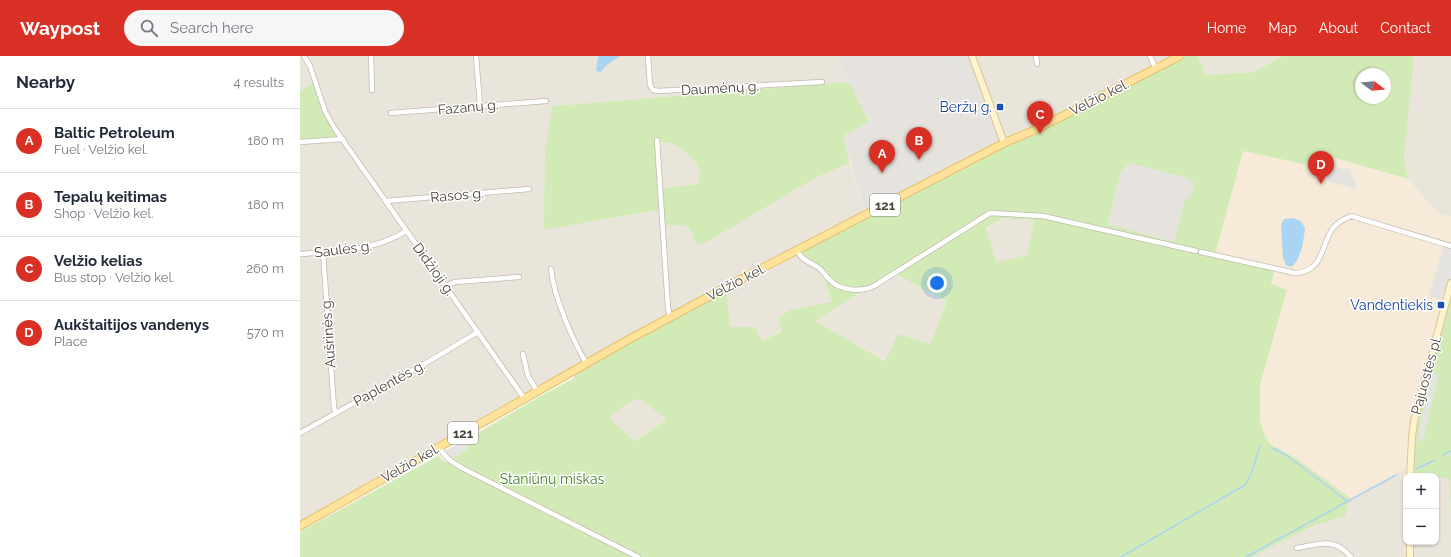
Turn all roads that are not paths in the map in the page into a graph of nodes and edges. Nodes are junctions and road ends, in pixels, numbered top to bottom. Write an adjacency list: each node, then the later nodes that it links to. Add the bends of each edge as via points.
1 (304, 56): 16 (street, Didžioji g., via 310,66 325,111)
2 (371, 56): 12 (street)
3 (476, 56): 14 (street)
4 (648, 56): 11 (street, Daumėnų g., via 650,84 653,90 658,91)
5 (972, 56): 19 (main road)
6 (1036, 56): 9 (street)
7 (1150, 56): 10 (street)
8 (1180, 56): 10 (main road, Velžio kel. / 121)
9 (1037, 64)
10 (1156, 69): 19 (main road, Velžio kel. / 121)
11 (822, 82)
12 (372, 90)
13 (546, 101): 14 (street, Fazanų g.)
14 (480, 105): 15 (street, Fazanų g.)
15 (391, 113)
16 (343, 139): 18 (street); 21 (street, Didžioji g.)
17 (657, 140): 31 (street)
18 (300, 142)
19 (1004, 143): 24 (main road, Velžio kel. / 121)
20 (529, 189): 21 (street, Rasos g.)
21 (386, 201): 22 (street, Didžioji g.)
22 (406, 231): 25 (street, Saulės g., via 375,246); 30 (street, Didžioji g.)
23 (1451, 246): 24 (street, via 1351,216 1332,229 1323,254 1311,268 1295,274 1044,216 990,213 874,286 859,290 844,288 832,282 822,271 803,259)
24 (797, 250): 31 (main road, Velžio kel. / 121)
25 (323, 252): 26 (street, Saulės g.); 37 (street, Aušrinės g.)
26 (300, 254)
27 (551, 269): 34 (street, via 556,293)
28 (519, 277): 30 (street, via 455,282)
29 (1451, 283): 40 (main road, Pajuostės pl., via 1414,420)
30 (446, 286): 32 (street, Didžioji g.)
31 (670, 317): 34 (main road, Velžio kel. / 121)
32 (478, 332): 36 (street, Didžioji g.); 37 (street, Paplentės g.)
33 (523, 354): 35 (street, via 528,376)
34 (586, 363): 35 (main road, Velžio kel. / 121)
35 (537, 391): 36 (main road, Velžio kel. / 121)
36 (524, 398): 39 (main road, Velžio kel. / 121)
37 (336, 413): 38 (street, Paplentės g.)
38 (300, 433)
39 (438, 447): 41 (main road, Velžio kel. / 121); 44 (street, via 452,462)
40 (1410, 473)
41 (300, 526)
42 (1410, 545): 46 (main road)
43 (1297, 548): 45 (street, via 1333,544 1341,547)
44 (638, 557)
45 (1351, 557)
46 (1410, 557)

